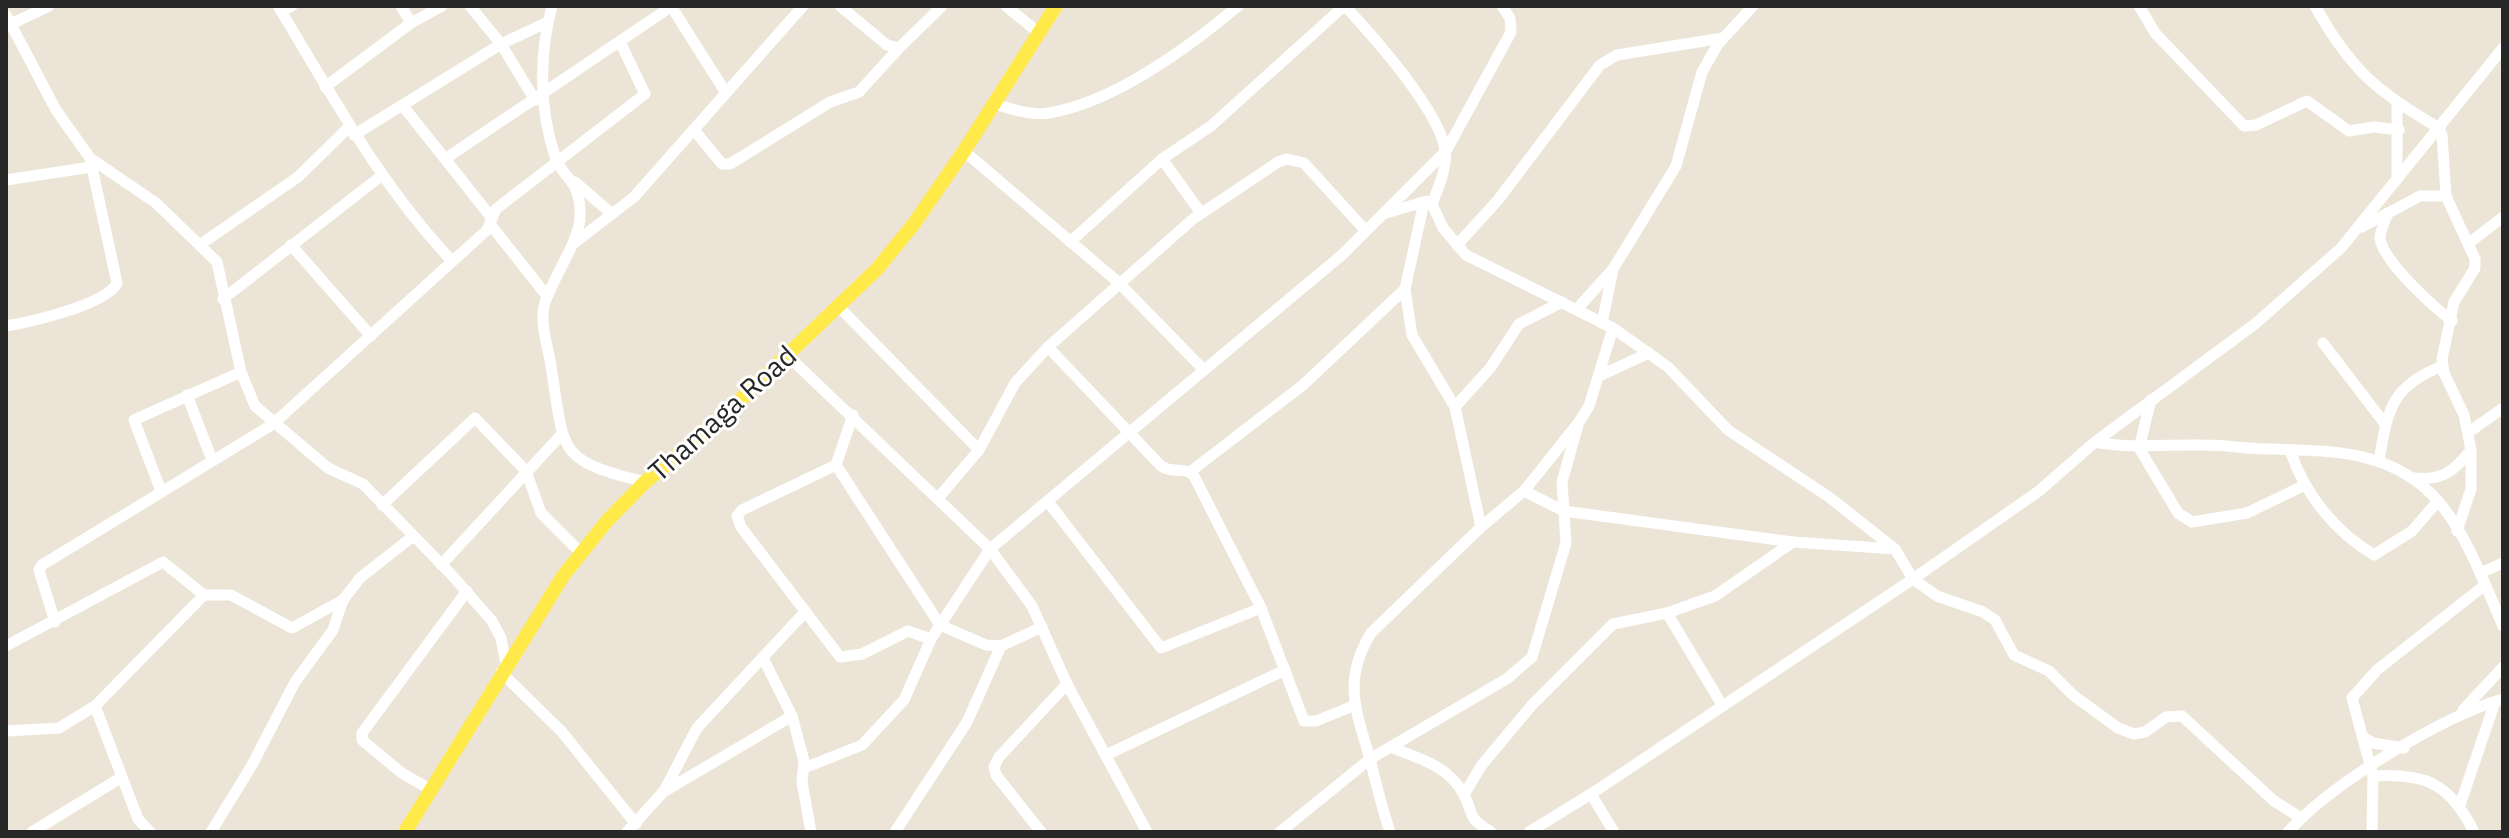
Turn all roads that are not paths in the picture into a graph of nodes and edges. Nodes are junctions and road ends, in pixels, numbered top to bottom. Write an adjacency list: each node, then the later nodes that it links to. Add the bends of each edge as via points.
1 (49, 6): 19 (street)
2 (401, 6): 21 (street)
3 (442, 6): 21 (street)
4 (470, 6): 25 (street)
5 (552, 6): 20 (street)
6 (672, 6): 24 (street); 29 (street)
7 (803, 6): 29 (street)
8 (840, 6): 26 (street, via 887,45)
9 (942, 6): 26 (street)
10 (1006, 6): 22 (street)
11 (1056, 6): 22 (main road, Thamaga Road)
12 (1238, 6): 31 (street, via 1201,37 1104,96 1047,114)
13 (1344, 6): 39 (street, via 1407,80); 41 (street, via 1211,126)
14 (1502, 6): 39 (street, via 1511,32)
15 (1753, 6): 23 (street)
16 (2139, 6): 36 (street, via 2155,33 2244,126 2307,101 2349,131)
17 (2315, 6): 32 (street, via 2360,73)
18 (284, 8): 28 (street)
19 (8, 20): 43 (street)
20 (548, 22): 25 (street); 30 (street)
21 (411, 23): 28 (street)
22 (1040, 34): 31 (main road, Thamaga Road)
23 (1723, 38): 62 (street, via 1617,55 1600,65 1498,200); 65 (street, via 1702,72 1676,166)
24 (620, 42): 30 (street); 42 (street, via 645,94)
25 (501, 44): 30 (street); 33 (street)
26 (899, 48): 35 (street, via 859,92 830,102 730,164 722,164)
27 (2503, 48): 34 (street)
28 (325, 87): 37 (street)
29 (726, 93): 35 (street)
30 (539, 98): 40 (street); 42 (street)
31 (995, 104): 38 (main road, Thamaga Road)
32 (2397, 105): 34 (street); 36 (street)
33 (403, 106): 37 (street); 40 (street)
34 (2439, 128): 46 (street); 48 (street)
35 (694, 130): 53 (street)
36 (2399, 130): 46 (street)
37 (352, 131): 44 (street); 60 (street, via 298,177)
38 (964, 151): 58 (street); 71 (main road, Thamaga Road, via 913,225)
39 (1446, 151): 49 (street); 51 (street)
40 (445, 159): 55 (street)
41 (1162, 159): 50 (street); 58 (street)
42 (556, 160): 47 (street); 55 (street)
43 (91, 163): 45 (street); 60 (street, via 156,203); 74 (street, via 118,276 114,289 55,315)
44 (381, 176): 61 (street); 64 (street)
45 (6, 180)
46 (2397, 180): 56 (street)
47 (575, 182): 53 (street); 63 (street, via 581,215)
48 (2446, 196): 52 (street, via 2420,196); 59 (street)
49 (1429, 200): 51 (street); 62 (street); 67 (street)
50 (1201, 213): 57 (street, via 1278,162 1296,160); 66 (street)
51 (1385, 213): 57 (street)
52 (2388, 213): 56 (street); 73 (street, via 2380,235 2383,246 2419,294)
53 (612, 214): 63 (street)
54 (2503, 217): 59 (street)
55 (491, 220): 64 (street); 68 (street)
56 (2357, 229): 86 (street, via 2290,296)
57 (1365, 230): 82 (street)
58 (1070, 242): 66 (street)
59 (2469, 243): 73 (street, via 2475,268 2454,302)
60 (201, 244): 69 (street, via 217,262)
61 (291, 245): 69 (street); 76 (street)
62 (1457, 245): 70 (street, via 1476,263)
63 (569, 246): 68 (street)
64 (452, 261): 76 (street)
65 (1613, 269): 72 (street); 75 (street)
66 (1118, 282): 78 (street); 82 (street)
67 (1405, 289): 87 (street, via 1412,335); 105 (street, via 1303,385)
68 (547, 296): 95 (street, via 544,323)
69 (223, 299): 83 (street)
70 (1562, 302): 72 (street); 87 (street, via 1519,324 1499,357)
71 (839, 307): 80 (main road, Thamaga Road); 98 (street)
72 (1577, 309): 75 (street)
73 (2452, 321): 81 (street)
74 (6, 326)
75 (1608, 326): 79 (street); 84 (street)
76 (371, 336): 91 (street)
77 (2323, 343): 92 (street)
78 (1048, 347): 93 (street); 98 (street, via 1015,383)
79 (1649, 353): 84 (street); 121 (street, via 1728,430 1829,497)
80 (787, 355): 89 (street); 107 (main road, Thamaga Road)
81 (2442, 366): 92 (street, via 2418,377 2396,398); 94 (street)
82 (1203, 369): 93 (street)
83 (241, 372): 85 (street); 91 (street, via 255,406)
84 (1599, 376): 90 (street)
85 (187, 395): 101 (street); 109 (street, via 134,420)
86 (2151, 400): 96 (street); 97 (street)
87 (1455, 407): 116 (street)
88 (2503, 408): 94 (street)
89 (853, 415): 103 (street); 111 (street)
90 (1579, 422): 110 (street); 115 (street, via 1562,482)
91 (273, 424): 101 (street); 114 (street, via 328,468 363,484)
92 (2385, 424): 102 (street)
93 (1131, 432): 105 (street, via 1167,470); 113 (street)
94 (2469, 432): 100 (street)
95 (562, 434): 104 (street); 107 (street, via 569,449 595,470)
96 (2095, 442): 97 (street); 125 (street, via 2039,491)
97 (2139, 448): 99 (street); 108 (street, via 2178,513 2192,522 2247,513)
98 (979, 450): 111 (street)
99 (2290, 450): 102 (street, via 2351,452); 108 (street)
100 (2471, 450): 106 (street, via 2449,474); 117 (street, via 2471,489)
101 (212, 460): 109 (street)
102 (2379, 460): 106 (street)
103 (836, 465): 131 (street, via 737,516); 134 (street)
104 (526, 471): 114 (street, via 472,419); 122 (street, via 541,513); 124 (street)
105 (1190, 472): 130 (street)
106 (2414, 478): 112 (street)
107 (645, 482): 122 (main road, Thamaga Road)
108 (2303, 486): 112 (street, via 2330,519 2374,555 2412,531)
109 (161, 491): 133 (street, via 40,567)
110 (1524, 491): 115 (street); 116 (street)
111 (939, 497): 120 (street)
112 (2438, 501): 117 (street)
113 (1049, 503): 120 (street); 130 (street, via 1161,648)
114 (382, 505): 118 (street)
115 (1564, 511): 119 (street); 153 (street, via 1566,543 1532,657 1508,678)
116 (1481, 527): 148 (street, via 1371,633 1353,676)
117 (2457, 531): 126 (street)
118 (412, 537): 124 (street); 129 (street, via 360,578)
119 (1793, 542): 121 (street); 132 (street, via 1715,596)
120 (990, 549): 134 (street); 136 (street)
121 (1895, 549): 125 (street)
122 (581, 553): 142 (main road, Thamaga Road)
123 (2503, 563): 126 (street)
124 (441, 565): 127 (street)
125 (1913, 579): 146 (street); 165 (street, via 1937,596 1995,620 2014,655 2049,671 2118,728 2145,732 2166,717 2182,716 2274,801)
126 (2483, 579): 135 (street); 152 (street, via 2355,691 2353,705)
127 (467, 591): 142 (street, via 498,630); 160 (street, via 362,733 362,740 378,754)
128 (204, 595): 129 (street, via 231,595 292,628); 133 (street, via 163,562); 147 (street)
129 (343, 600): 169 (street, via 323,648 295,682)
130 (1261, 608): 143 (street)
131 (805, 612): 137 (street, via 842,659 908,631); 140 (street)
132 (1667, 613): 146 (street); 163 (street, via 1613,624 1532,705)
133 (55, 622): 138 (street)
134 (940, 625): 137 (street); 139 (street)
135 (2503, 626)
136 (1042, 627): 139 (street); 144 (street)
137 (931, 639): 157 (street, via 908,695 868,741)
138 (6, 646)
139 (1001, 646): 172 (street, via 967,722)
140 (763, 658): 149 (street); 161 (street, via 697,728)
141 (2503, 667): 150 (street)
142 (504, 668): 160 (main road, Thamaga Road); 166 (street, via 562,732)
143 (1285, 670): 148 (street, via 1307,722); 155 (street)
144 (1067, 684): 155 (street); 173 (street, via 994,767)
145 (2499, 700): 150 (street); 164 (street)
146 (1722, 705): 162 (street)
147 (95, 706): 151 (street, via 59,728); 159 (street)
148 (1353, 706): 156 (street)
149 (792, 716): 157 (street); 161 (street)
150 (2457, 716): 154 (street)
151 (6, 731)
152 (2363, 737): 154 (street); 158 (street)
153 (1390, 747): 156 (street); 163 (street, via 1436,765)
154 (2404, 748): 158 (street)
155 (1106, 755): 174 (street)
156 (1370, 759): 175 (street); 176 (street)
157 (804, 768): 171 (street)
158 (2371, 772): 164 (street, via 2427,782); 165 (street, via 2326,795); 181 (street)
159 (122, 777): 167 (street); 168 (street, via 138,819)
160 (432, 790): 170 (main road, Thamaga Road)
161 (664, 791): 166 (street)
162 (1591, 794): 178 (street); 179 (street)
163 (1464, 795): 177 (street, via 1474,821)
164 (2460, 805): 182 (street)
165 (2301, 818): 180 (street)
166 (632, 828)
167 (32, 832)
168 (150, 832)
169 (211, 832)
170 (405, 832)
171 (811, 832)
172 (895, 832)
173 (1041, 832)
174 (1147, 832)
175 (1280, 832)
176 (1390, 832)
177 (1491, 832)
178 (1529, 832)
179 (1614, 832)
180 (2288, 832)
181 (2372, 832)
182 (2474, 832)

